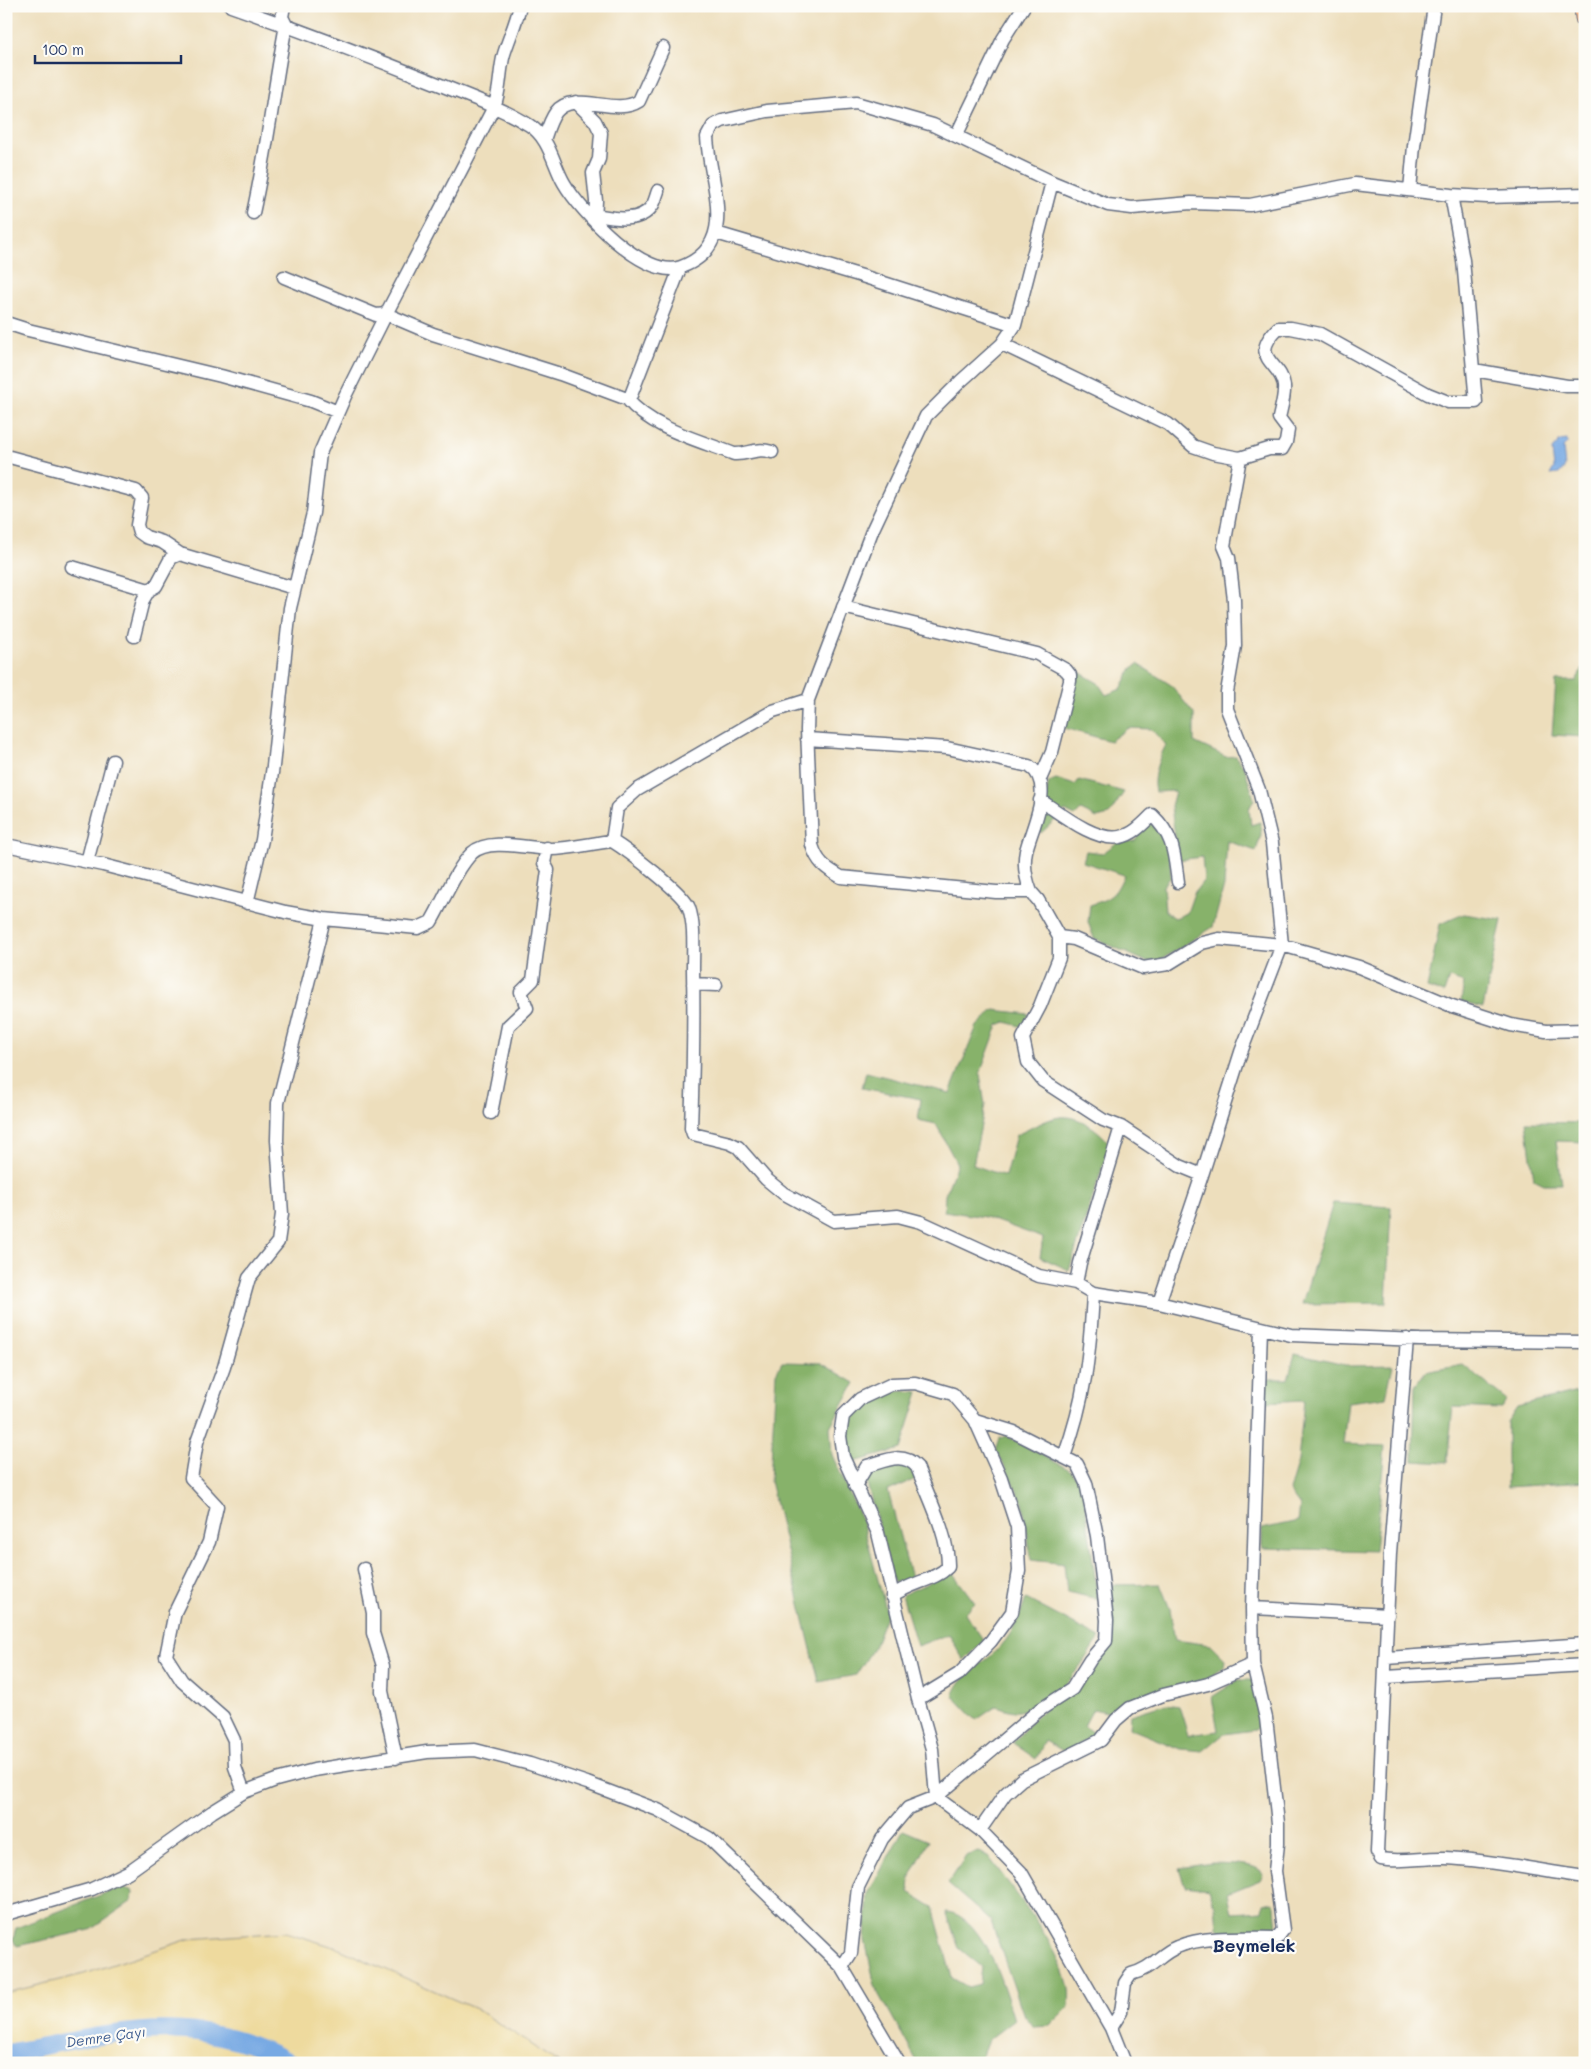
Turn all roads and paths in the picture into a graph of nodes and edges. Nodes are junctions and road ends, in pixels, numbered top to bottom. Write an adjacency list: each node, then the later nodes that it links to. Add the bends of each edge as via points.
1 (231, 6): 8 (street)
2 (284, 6): 8 (street, via 282,17)
3 (520, 6): 11 (street, via 504,56)
4 (1024, 6): 12 (street, via 1003,39)
5 (1434, 6): 15 (street)
6 (1584, 6): 7 (highway)
7 (1585, 18)
8 (286, 25): 11 (street); 19 (street, via 266,157)
9 (663, 48): 10 (street, via 639,101 622,107)
10 (576, 102): 13 (street, via 563,104 555,113); 20 (street, via 595,121 601,133 599,159 593,173)
11 (494, 107): 13 (street, via 532,127); 24 (street)
12 (957, 134): 14 (street); 21 (street, via 856,103 768,111 722,121 713,126 708,137 719,219)
13 (544, 140): 20 (street, via 564,183 586,213)
14 (1052, 182): 15 (street, via 1108,205 1132,208 1191,203 1250,205 1355,184); 26 (street)
15 (1410, 190): 18 (street)
16 (658, 191): 20 (street, via 652,207 643,215)
17 (1585, 194): 18 (street)
18 (1451, 195): 28 (street, via 1463,260)
19 (253, 213)
20 (595, 218): 22 (street, via 630,253 654,265)
21 (716, 234): 22 (street, via 707,250); 26 (street)
22 (680, 268): 30 (street)
23 (284, 277): 24 (street, via 376,315)
24 (386, 314): 30 (street, via 450,340 560,374); 31 (street)
25 (6, 322): 31 (street, via 302,398)
26 (1015, 325): 27 (street)
27 (1002, 344): 34 (street, via 1168,424 1193,446); 39 (street, via 926,416 872,532)
28 (1474, 370): 29 (street, via 1567,386); 34 (street, via 1476,402 1448,402 1428,394 1335,340 1320,334 1278,328 1265,350 1284,386 1279,418 1288,430 1286,442 1282,448)
29 (1585, 386)
30 (627, 399): 32 (street, via 642,414 734,454 760,449)
31 (338, 412): 37 (street, via 320,453 313,513)
32 (772, 452)
33 (6, 456): 35 (street, via 136,491 142,498 136,525 139,532)
34 (1240, 458): 55 (street, via 1224,546 1229,558 1234,600 1235,646 1227,709 1256,782 1272,843)
35 (180, 554): 37 (street); 38 (street, via 171,558 156,586)
36 (72, 567): 38 (street)
37 (294, 588): 52 (street, via 262,840)
38 (149, 590): 40 (street, via 143,600)
39 (843, 607): 41 (street); 44 (street, via 1036,654 1066,670 1070,681 1052,752)
40 (134, 636)
41 (808, 700): 42 (street); 46 (street, via 773,711 637,790 617,808)
42 (807, 739): 44 (street, via 946,748 1029,766); 51 (street, via 812,845 816,859 826,869 841,876 875,880 996,892)
43 (113, 761): 49 (street)
44 (1041, 777): 45 (street)
45 (1040, 800): 50 (street, via 1101,836 1120,837 1134,831 1152,815 1172,840); 51 (street, via 1026,852 1025,868)
46 (612, 841): 48 (street); 56 (street, via 680,894 689,907)
47 (6, 845): 49 (street)
48 (547, 848): 53 (street, via 500,845 485,846 473,852 426,926 418,928); 59 (street, via 544,863 548,870 533,980 521,992 527,1008 508,1026)
49 (87, 862): 52 (street)
50 (1178, 882)
51 (1031, 892): 54 (street)
52 (247, 903): 53 (street)
53 (324, 919): 82 (street, via 278,1102 282,1214 278,1242 249,1278 224,1367 197,1442 191,1478 217,1506 208,1542 175,1612 166,1656 182,1681 223,1717 234,1740 235,1767)
54 (1059, 936): 55 (street, via 1074,939 1143,968 1168,964 1202,943 1219,939); 60 (street, via 1060,958 1023,1038 1028,1062 1042,1081 1103,1120)
55 (1282, 945): 58 (street, via 1359,967 1452,1006 1511,1024 1546,1031); 61 (street, via 1241,1052)
56 (693, 984): 57 (street); 62 (street, via 691,1128 694,1134 738,1147 783,1193 834,1221 898,1216 921,1222 1039,1276)
57 (716, 985)
58 (1585, 1030)
59 (491, 1113)
60 (1121, 1127): 61 (street, via 1180,1166); 62 (street)
61 (1202, 1175): 64 (street)
62 (1076, 1283): 63 (street)
63 (1093, 1293): 64 (street); 69 (street, via 1084,1390)
64 (1160, 1304): 65 (street)
65 (1261, 1328): 66 (street, via 1291,1335); 73 (street)
66 (1407, 1339): 67 (street); 74 (street, via 1393,1505)
67 (1585, 1342)
68 (975, 1420): 69 (street, via 1014,1432); 70 (street, via 953,1394 914,1383 892,1384 860,1399 844,1416 840,1436); 80 (street, via 1001,1478 1017,1527 1019,1571 1012,1612 959,1674)
69 (1064, 1457): 83 (street, via 1077,1464 1086,1482 1097,1536 1107,1620 1106,1641 1072,1689 1038,1711)
70 (855, 1486): 72 (street, via 878,1534); 72 (street, via 867,1466 900,1457 910,1460 917,1467 945,1540 948,1567 941,1574 905,1586)
71 (364, 1569): 81 (street, via 373,1613 373,1633 383,1666 382,1691)
72 (892, 1596): 80 (street)
73 (1252, 1608): 74 (street); 77 (street)
74 (1388, 1615): 76 (street)
75 (1585, 1644): 76 (street)
76 (1387, 1658): 79 (street)
77 (1253, 1664): 84 (street, via 1208,1684 1163,1695 1130,1708 1101,1740 1022,1779 1005,1794); 88 (street, via 1266,1718 1278,1823 1275,1871 1284,1930 1277,1938 1236,1938 1176,1947 1144,1971 1131,1974 1125,1983 1121,2012)
78 (1585, 1665): 79 (street)
79 (1386, 1677): 85 (street, via 1377,1852 1381,1859 1398,1862 1415,1858 1448,1858)
80 (918, 1699): 83 (street, via 932,1749)
81 (396, 1758): 82 (street, via 314,1770); 87 (street, via 427,1752 475,1750 534,1766 658,1810 709,1838)
82 (244, 1792): 86 (street, via 128,1872 92,1889)
83 (936, 1797): 84 (street); 87 (street, via 908,1808 882,1839 858,1887 851,1953)
84 (980, 1830): 88 (street, via 1020,1872)
85 (1585, 1877)
86 (6, 1914)
87 (842, 1967): 89 (street)
88 (1111, 2028): 90 (street)
89 (899, 2063)
90 (1125, 2063)

